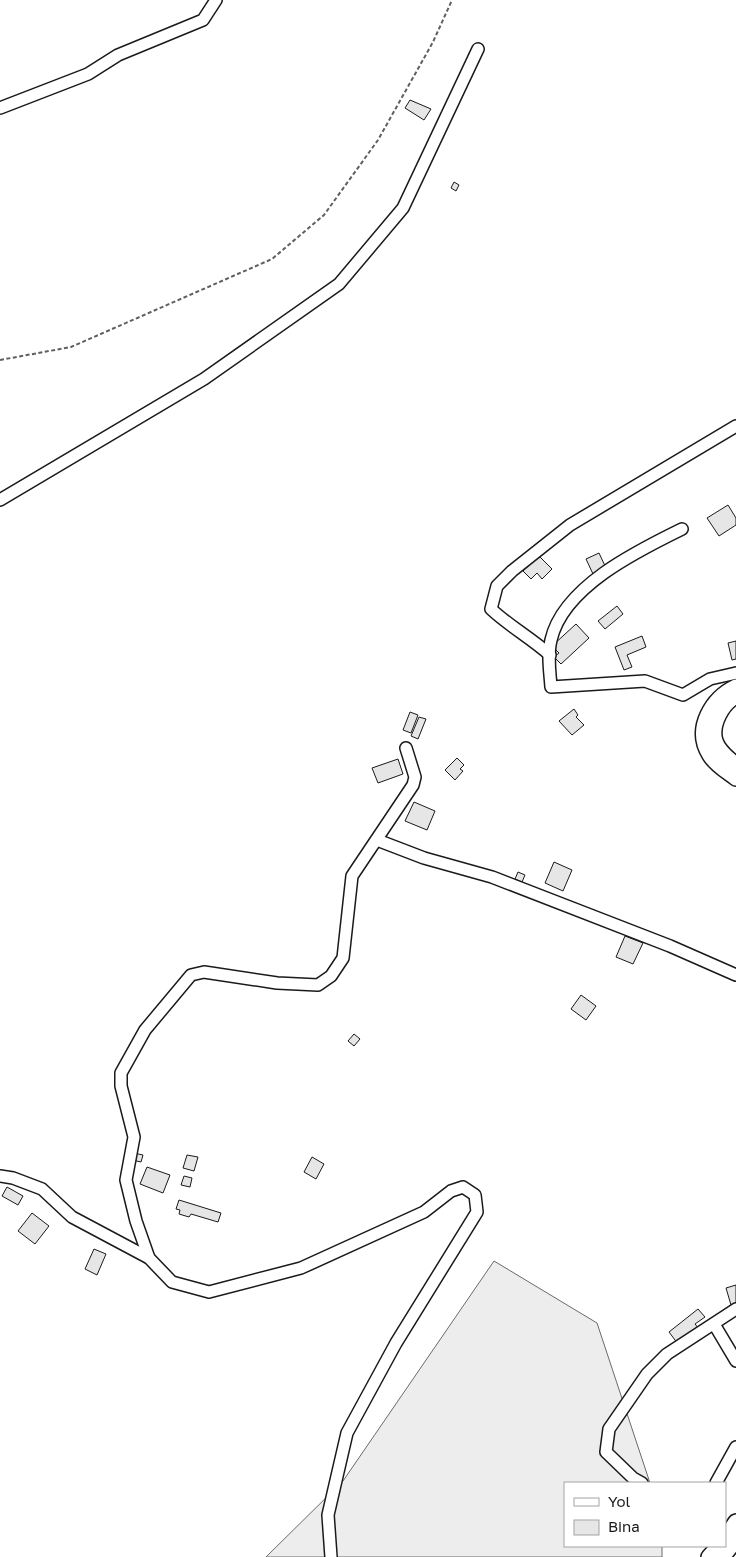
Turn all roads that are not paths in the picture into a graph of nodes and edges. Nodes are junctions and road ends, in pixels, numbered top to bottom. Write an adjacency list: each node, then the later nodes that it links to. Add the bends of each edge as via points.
1 (216, 0): 3 (street, via 203,20 118,55 88,74)
2 (478, 49): 5 (street, via 403,208 339,284 204,378)
3 (0, 108)
4 (736, 426): 7 (street, via 570,524 497,586 491,609)
5 (0, 500)
6 (682, 529): 7 (street, via 643,548 577,593 557,623)
7 (550, 655): 8 (street, via 551,687 645,681 683,695 710,679)
8 (736, 673)
9 (736, 686): 13 (main road, via 712,705 705,726 708,753)
10 (736, 696): 12 (main road, via 719,715 714,739 718,748)
11 (406, 748): 14 (street, via 415,777 413,785)
12 (736, 765)
13 (736, 778)
14 (377, 840): 15 (street, via 424,858 492,877); 17 (street, via 352,876 343,958 331,976 318,985 277,983 204,972 191,975 145,1030 121,1073 121,1086 134,1137 126,1180)
15 (736, 975)
16 (0, 1176): 17 (street, via 42,1189 72,1217)
17 (149, 1258): 28 (street, via 172,1282 209,1292 301,1268 424,1212 452,1191 463,1187 476,1195 477,1212 396,1343 347,1433 328,1515)
18 (736, 1309): 19 (street)
19 (714, 1324): 20 (street); 22 (street, via 667,1354 647,1374 609,1429 606,1452)
20 (736, 1361)
21 (736, 1447): 23 (street)
22 (640, 1482)
23 (717, 1482)
24 (736, 1522): 25 (main road)
25 (726, 1537)
26 (736, 1540): 30 (main road)
27 (718, 1547): 29 (main road)
28 (331, 1557)
29 (709, 1557)
30 (722, 1557)

